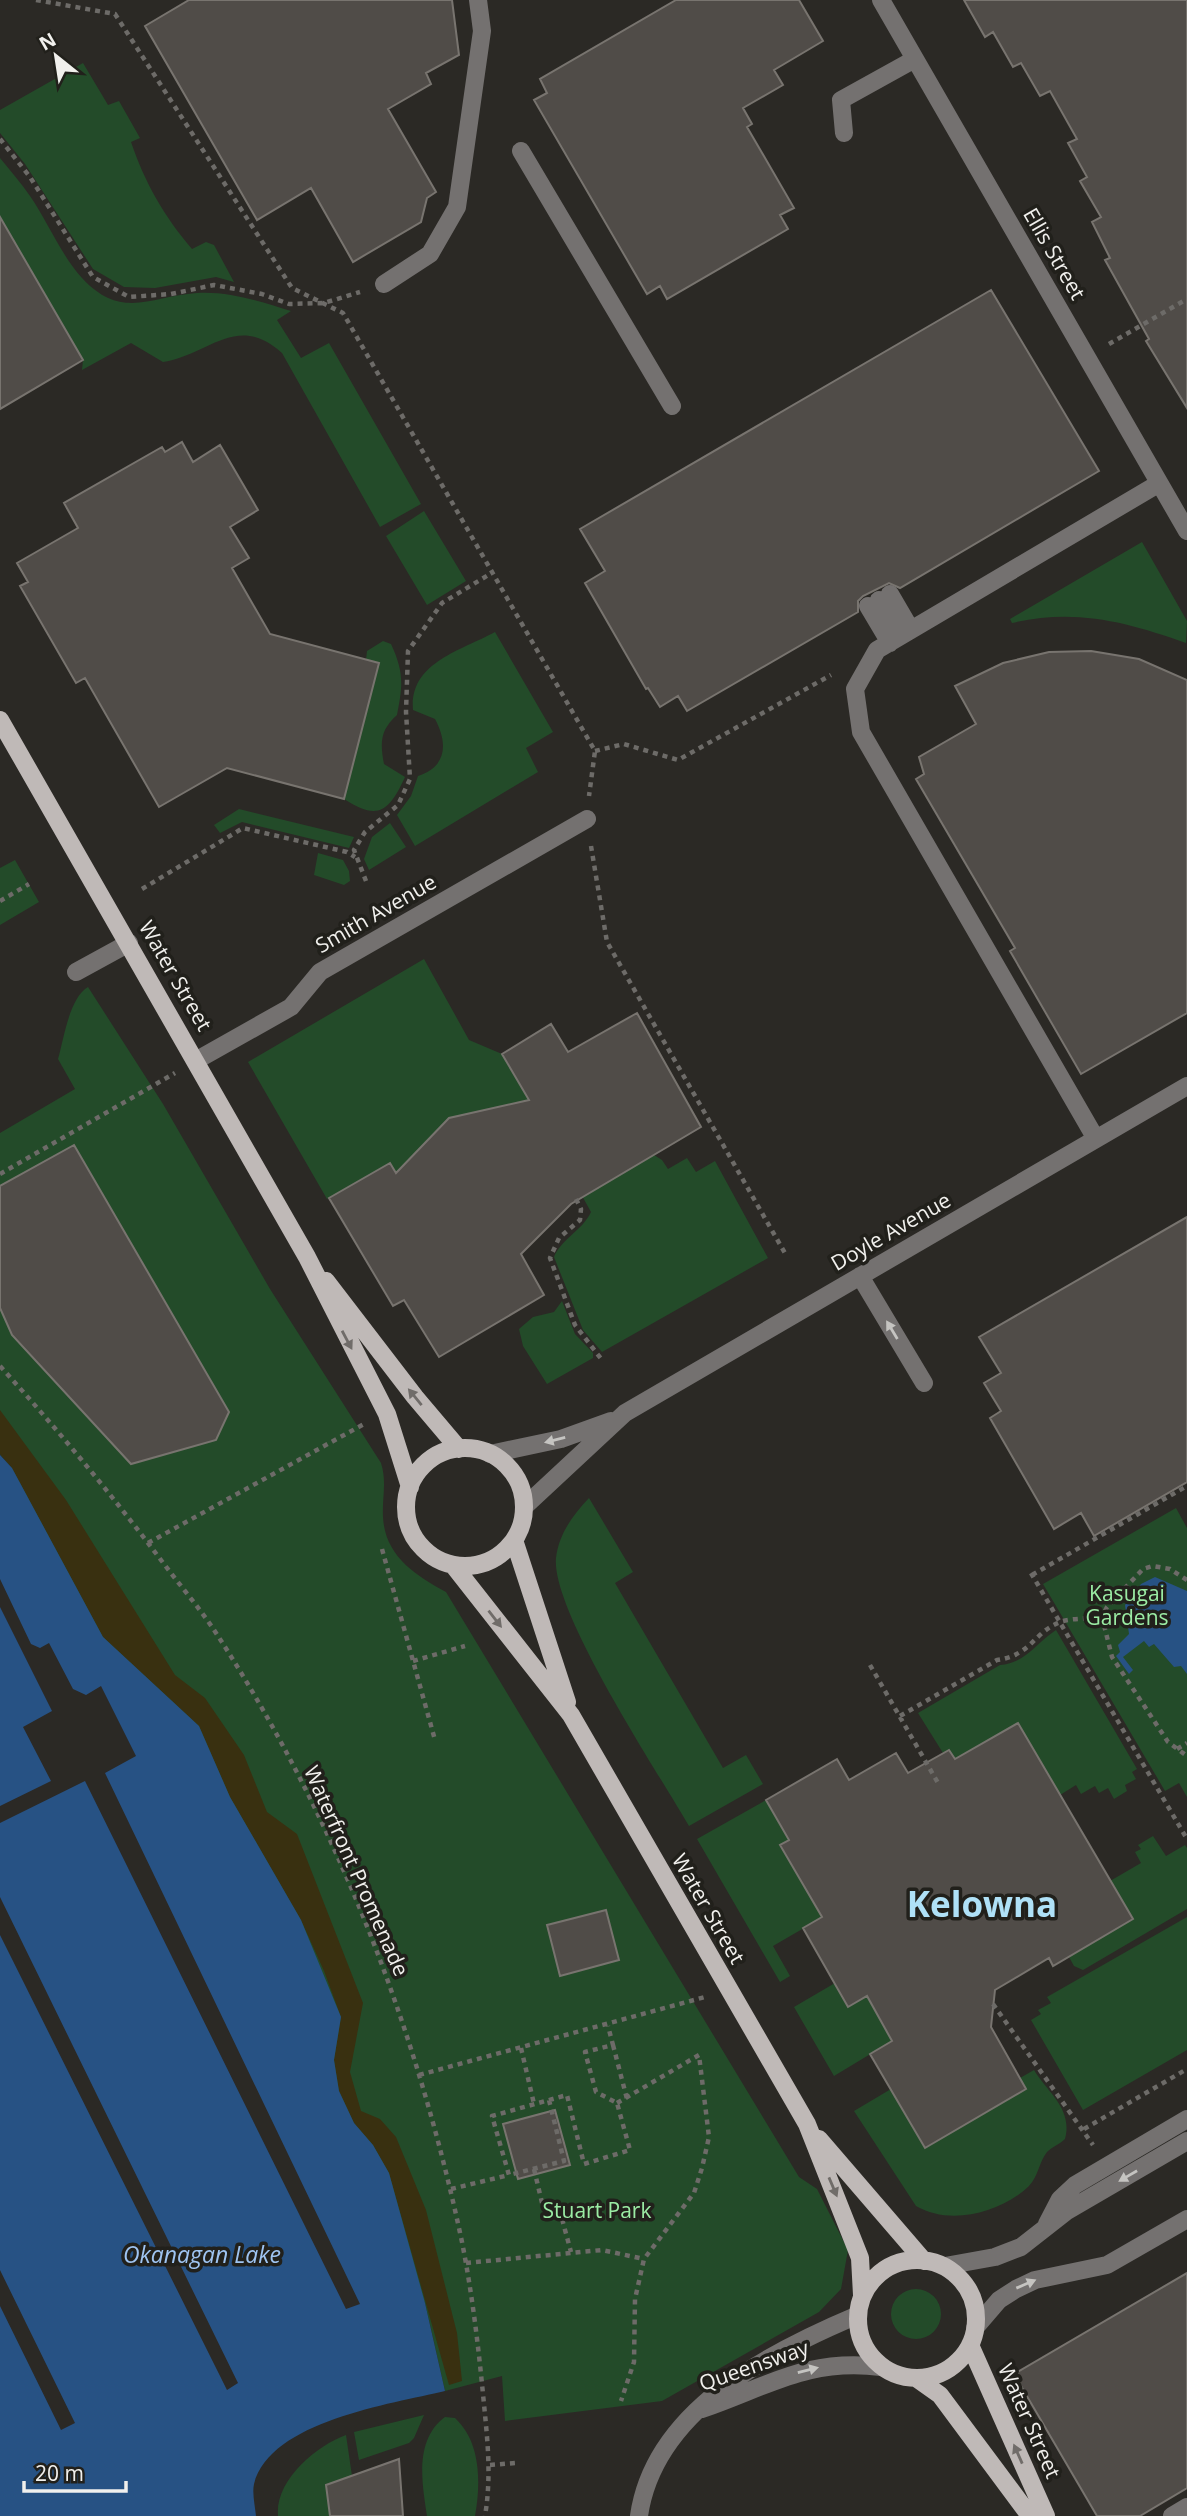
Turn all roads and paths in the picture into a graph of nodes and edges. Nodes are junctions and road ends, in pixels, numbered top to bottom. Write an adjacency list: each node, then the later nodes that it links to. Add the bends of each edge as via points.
1 (36, 0): 10 (path, via 115,14 292,288)
2 (478, 0): 8 (street, via 482,31 457,207 430,254)
3 (881, 0): 4 (street, Ellis Street)
4 (915, 59): 5 (street, via 841,100); 11 (street, Ellis Street)
5 (844, 133)
6 (0, 139): 10 (path, via 30,177 93,277 130,297 214,285 289,304)
7 (521, 151): 12 (street)
8 (384, 284): 10 (path)
9 (1187, 299): 11 (path)
10 (324, 303): 15 (path, via 343,313)
11 (1087, 357): 13 (street, Ellis Street)
12 (672, 406)
13 (1158, 484): 14 (street, Ellis Street); 16 (street)
14 (1187, 531)
15 (491, 574): 18 (path); 20 (path, via 442,603 408,651 410,779 398,806 365,832 354,850)
16 (895, 640): 16 (street, via 879,600); 18 (path, via 678,760 624,744); 29 (street, via 855,689 861,732)
17 (0, 720): 25 (main road, Water Street)
18 (595, 751): 19 (path)
19 (587, 819): 27 (street, Smith Avenue, via 320,972 291,1007); 32 (path, via 607,942)
20 (356, 858): 21 (path); 23 (path, via 243,828)
21 (366, 881)
22 (29, 884): 24 (path)
23 (142, 889)
24 (0, 901)
25 (130, 943): 26 (street); 27 (main road, Water Street)
26 (76, 972)
27 (197, 1060): 30 (path); 33 (main road, Water Street)
28 (1187, 1086): 29 (street, Doyle Avenue)
29 (1096, 1139): 34 (street, Doyle Avenue)
30 (0, 1174)
31 (576, 1199): 35 (path, via 580,1220 559,1238 550,1258 575,1325)
32 (786, 1255)
33 (307, 1257): 40 (main road, Water Street, one-way to 33); 43 (main road, Water Street, one-way to 43, via 387,1415)
34 (860, 1276): 37 (street, one-way to 34); 38 (street, Doyle Avenue)
35 (602, 1360)
36 (0, 1366): 46 (path, Waterfront Promenade, via 102,1482)
37 (924, 1383)
38 (618, 1418): 41 (street, Doyle Avenue, one-way to 41, via 561,1439); 44 (street, Doyle Avenue)
39 (368, 1422): 46 (path)
40 (459, 1449): 41 (main road); 43 (main road, via 430,1460)
41 (490, 1454): 44 (main road, via 514,1473)
42 (1187, 1486): 51 (path, via 1031,1574)
43 (410, 1487): 48 (main road, via 407,1520 413,1536 437,1559)
44 (524, 1507): 45 (main road)
45 (514, 1541): 48 (main road, via 486,1563); 55 (main road, Water Street)
46 (148, 1543): 70 (path, Waterfront Promenade, via 216,1634 263,1709 315,1811 383,1961)
47 (382, 1549): 53 (path)
48 (453, 1565): 55 (main road, Water Street, one-way to 55)
49 (1187, 1580): 50 (path, via 1170,1569 1143,1569)
50 (1102, 1616): 51 (path); 59 (path, via 1112,1657)
51 (1060, 1623): 56 (path, via 1039,1635 1027,1650 997,1660); 62 (path)
52 (464, 1646): 53 (path)
53 (413, 1661): 57 (path)
54 (870, 1665): 56 (path)
55 (571, 1715): 64 (main road, Water Street)
56 (900, 1716): 61 (path)
57 (435, 1740)
58 (1187, 1743): 59 (path)
59 (1176, 1750): 60 (path)
60 (1187, 1756)
61 (938, 1783)
62 (1185, 1829): 63 (path)
63 (1187, 1839)
64 (728, 1990): 66 (path); 76 (main road, Water Street)
65 (993, 2004): 77 (path)
66 (608, 2026): 67 (path); 68 (path)
67 (613, 2045): 71 (path); 74 (path, via 585,2052 596,2092)
68 (521, 2048): 70 (path); 73 (path)
69 (1187, 2069): 77 (path)
70 (419, 2075): 82 (path, Waterfront Promenade)
71 (627, 2099): 74 (path); 86 (path, via 699,2056 709,2137 702,2168 694,2193)
72 (549, 2101): 73 (path); 74 (path, via 566,2095 584,2164 630,2150); 80 (path, via 564,2161)
73 (534, 2104): 81 (path, via 492,2116)
74 (617, 2104)
75 (1187, 2119): 84 (street, via 1075,2185 1060,2199)
76 (807, 2124): 87 (main road, Water Street); 90 (main road, Water Street, one-way to 90, via 860,2258)
77 (1084, 2129): 79 (path)
78 (1187, 2141): 84 (street, one-way to 84)
79 (1097, 2152)
80 (534, 2169): 81 (path); 85 (path, via 543,2207 558,2204)
81 (509, 2175): 82 (path)
82 (451, 2189): 88 (path, Waterfront Promenade)
83 (1187, 2219): 92 (street, one-way to 83, via 999,2300 1016,2288 1107,2265)
84 (1046, 2226): 89 (street, via 1021,2247)
85 (571, 2252): 86 (path, via 602,2250); 88 (path)
86 (644, 2259): 95 (path, via 635,2299 634,2362)
87 (924, 2261): 89 (main road); 90 (main road, via 904,2262 885,2270)
88 (466, 2263): 98 (path, Waterfront Promenade, via 480,2347)
89 (945, 2266): 92 (main road, via 963,2282 974,2304)
90 (862, 2295): 91 (main road)
91 (858, 2315): 93 (main road, via 864,2343); 96 (street, Queensway, via 798,2340 719,2388)
92 (973, 2336): 94 (main road, via 961,2359 932,2377); 103 (main road, Water Street, one-way to 92)
93 (881, 2367): 94 (main road); 96 (street, Queensway, one-way to 93, via 811,2368)
94 (916, 2378): 102 (main road, Water Street, via 940,2395)
95 (621, 2401)
96 (699, 2410): 101 (street, via 656,2463)
97 (514, 2463): 98 (path)
98 (490, 2465): 100 (path, Waterfront Promenade)
99 (1187, 2507): 104 (street)
100 (485, 2516)
101 (639, 2516)
102 (1030, 2516)
103 (1046, 2516)
104 (1172, 2516)

